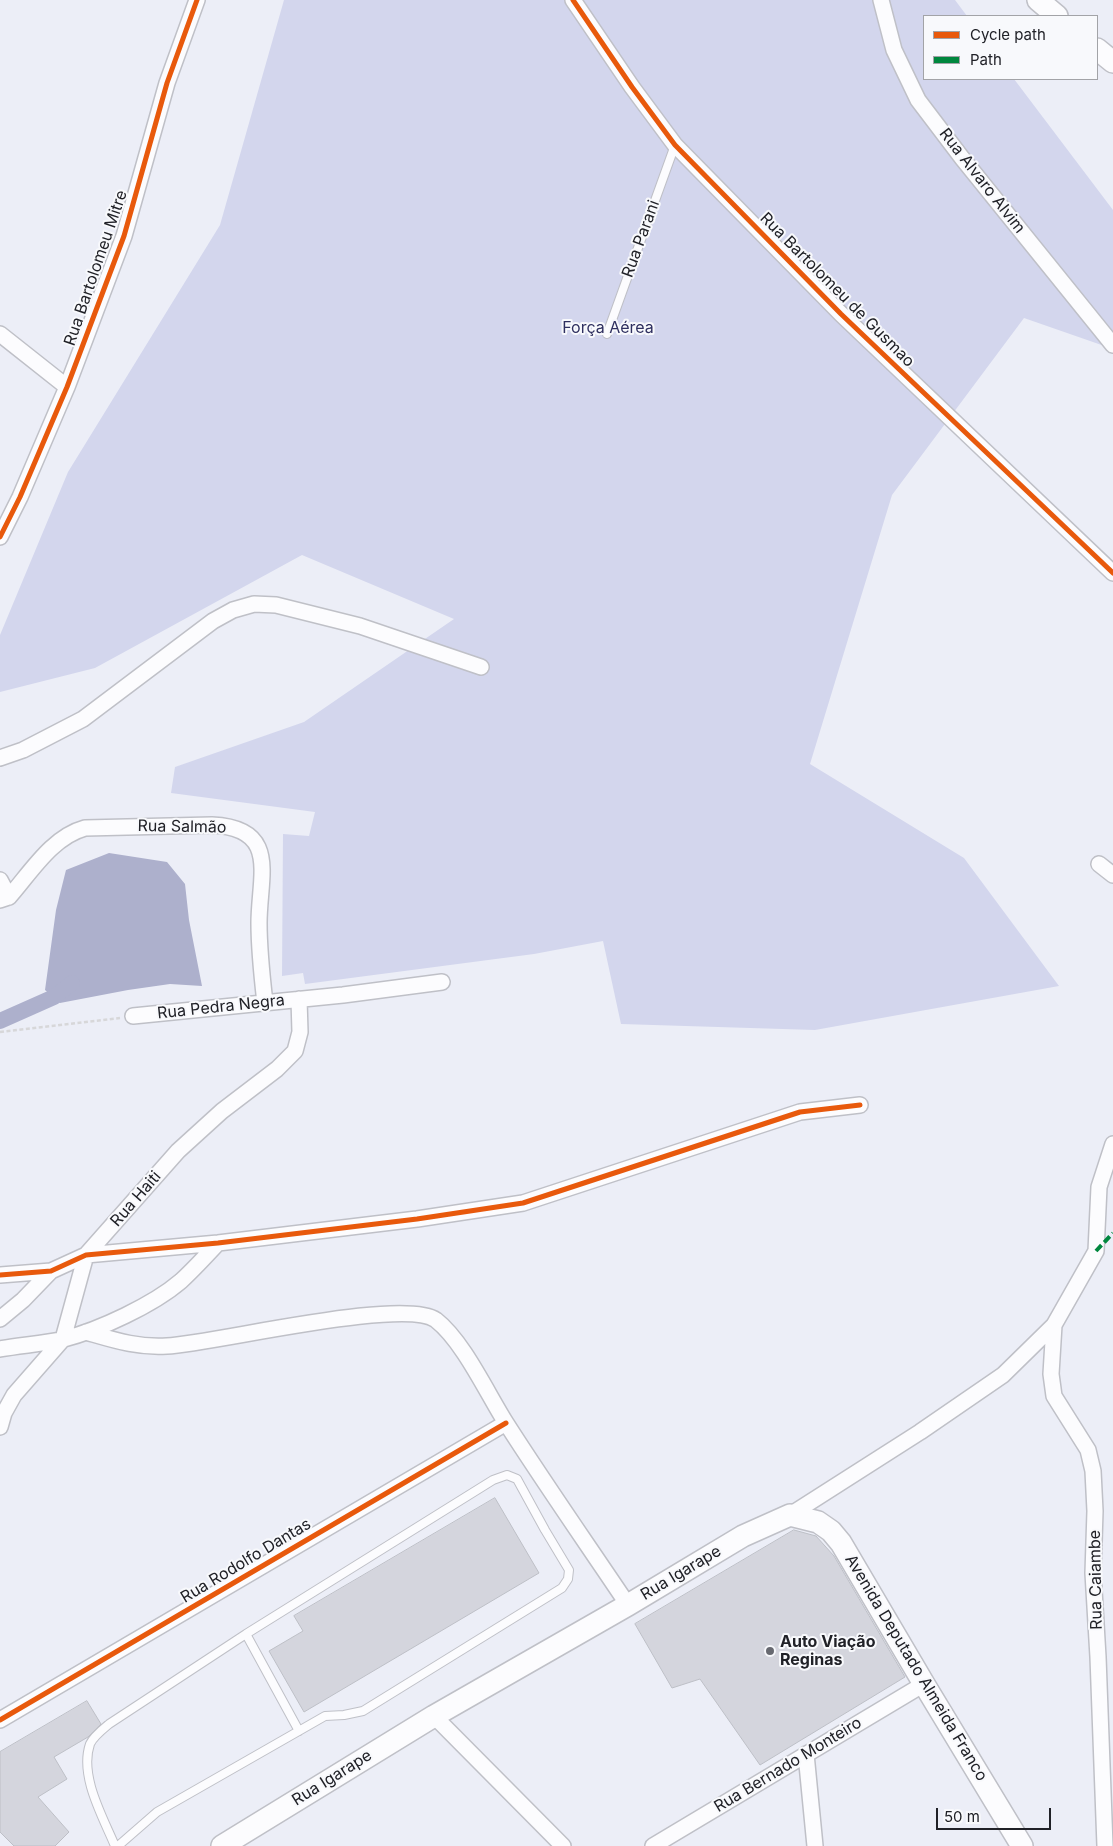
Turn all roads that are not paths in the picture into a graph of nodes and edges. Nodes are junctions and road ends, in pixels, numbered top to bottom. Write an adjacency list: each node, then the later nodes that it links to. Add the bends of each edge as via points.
1 (573, 0): 8 (street, Rua Bartolomeu de Gusmao)
2 (881, 0): 11 (street, Rua Alvaro Alvim, via 894,50 918,100)
3 (1038, 0): 5 (main road)
4 (194, 2): 12 (street, Rua Bartolomeu Mitre, via 167,83 124,236)
5 (1056, 15)
6 (1098, 49): 7 (main road)
7 (1113, 62)
8 (674, 145): 10 (lane, Rua Parani); 14 (street, Rua Bartolomeu de Gusmao, via 841,314)
9 (0, 334): 12 (street)
10 (607, 334)
11 (1113, 345)
12 (67, 387): 13 (street, Rua Bartolomeu Mitre)
13 (0, 537)
14 (1113, 573)
15 (481, 667): 16 (street, via 360,626 276,605 254,604 233,610 214,621 83,719 24,750)
16 (0, 758)
17 (1099, 864): 18 (street)
18 (1113, 876)
19 (0, 880): 20 (street)
20 (5, 899): 23 (street, Rua Salmão, via 61,838 73,831 212,825 243,831 258,846 262,865 259,922)
21 (442, 982): 22 (street, Rua Pedra Negra)
22 (299, 998): 23 (street, Rua Pedra Negra); 28 (street, Rua Haiti, via 300,1032 295,1051 178,1150)
23 (265, 1003): 24 (street, Rua Pedra Negra)
24 (133, 1016)
25 (860, 1105): 27 (street, via 800,1112 523,1203)
26 (1113, 1144): 32 (street, Rua Igarape, via 1099,1187 1096,1251)
27 (218, 1243): 28 (street); 33 (street, via 180,1282 134,1310)
28 (86, 1256): 29 (street); 34 (street, Rua Haiti)
29 (51, 1271): 30 (street); 31 (street)
30 (0, 1274)
31 (0, 1319)
32 (1054, 1326): 38 (street, Rua Igarape, via 1003,1375); 52 (street, Rua Caiambe, via 1050,1374 1054,1396 1088,1450 1093,1471 1093,1573)
33 (86, 1332): 34 (street); 36 (street, via 134,1346 168,1346 331,1320 412,1313 434,1319 455,1340)
34 (63, 1339): 35 (street); 37 (street, Rua Haiti, via 14,1395)
35 (0, 1348)
36 (506, 1422): 39 (street); 43 (street, Rua Rodolfo Dantas)
37 (0, 1427)
38 (790, 1515): 39 (main road, Rua Igarape, via 743,1536); 41 (main road, Avenida Deputado Almeida Franco, via 818,1522 841,1543)
39 (628, 1605): 42 (main road, Rua Igarape)
40 (246, 1634): 44 (lane); 44 (lane, via 493,1480 507,1475 517,1479 560,1552 569,1570 562,1588 363,1711 325,1716); 46 (lane, via 108,1724 91,1742 87,1762 90,1784)
41 (924, 1684): 45 (street, Rua Bernado Monteiro); 51 (main road, Avenida Deputado Almeida Franco)
42 (434, 1716): 47 (main road, Rua Igarape); 48 (street)
43 (0, 1720)
44 (299, 1731): 46 (lane, via 157,1812)
45 (806, 1754): 49 (street, Rua Bernado Monteiro); 50 (street)
46 (116, 1846)
47 (222, 1846)
48 (563, 1846)
49 (653, 1846)
50 (816, 1846)
51 (1022, 1846)
52 (1105, 1846)

